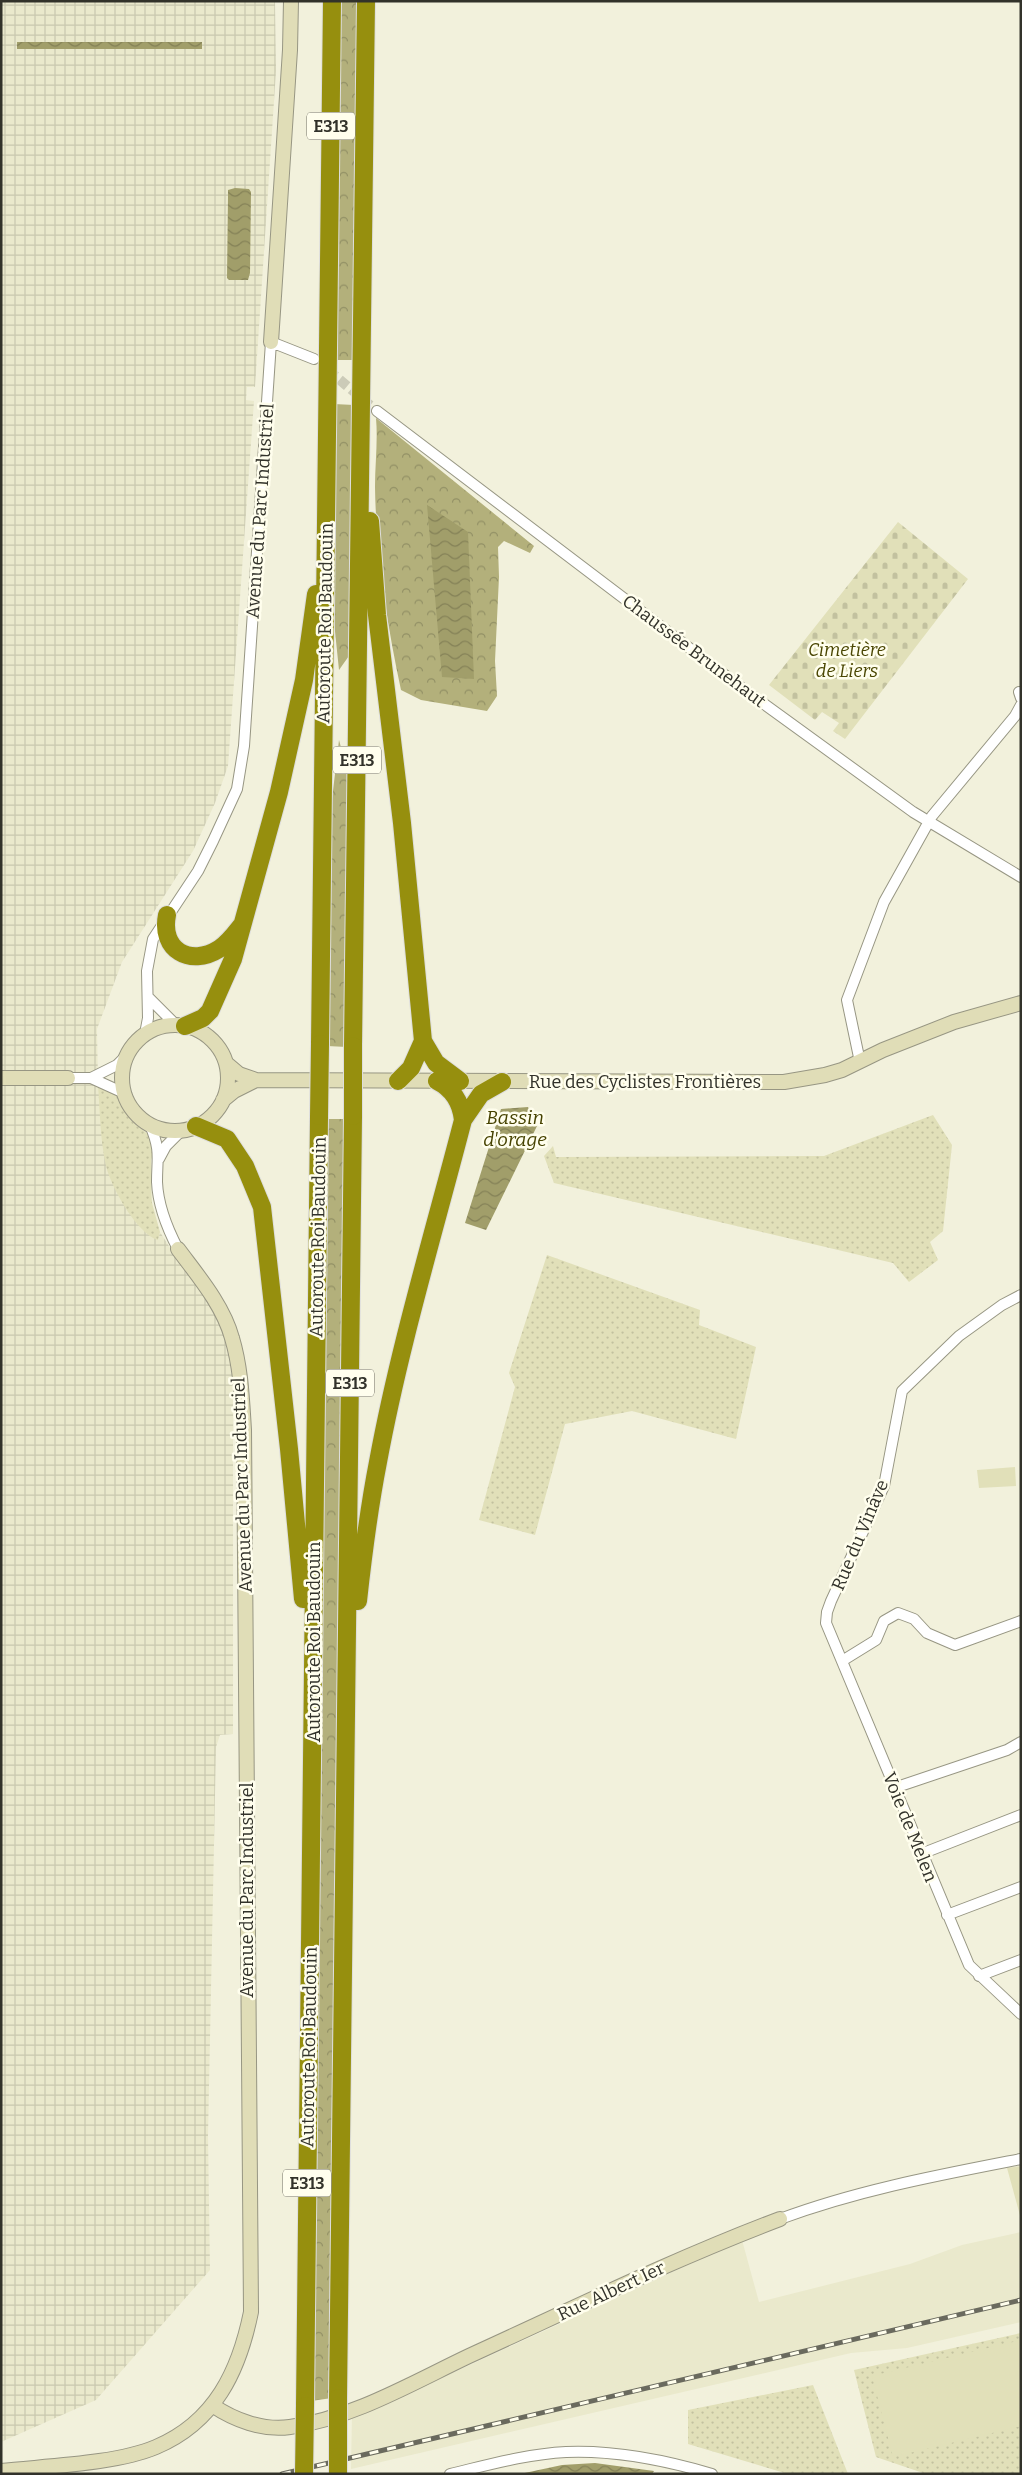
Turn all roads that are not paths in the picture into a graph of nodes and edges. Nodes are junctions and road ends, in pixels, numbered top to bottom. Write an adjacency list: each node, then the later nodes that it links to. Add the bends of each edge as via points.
1 (291, 1): 4 (street, Avenue du Parc Industriel)
2 (332, 1): 8 (highway, Autoroute Roi Baudouin / E313)
3 (366, 1): 7 (highway, Autoroute Roi Baudouin / E313)
4 (272, 342): 5 (street); 12 (street, Avenue du Parc Industriel, via 244,746 237,789 198,871)
5 (314, 359)
6 (377, 411): 10 (street, Chaussée Brunehaut, via 742,688)
7 (360, 474): 18 (highway, via 369,509); 41 (highway, Autoroute Roi Baudouin / E313, bridge)
8 (326, 568): 13 (highway, via 316,594 304,680 282,782); 40 (highway, Autoroute Roi Baudouin / E313, bridge)
9 (1021, 705): 10 (street)
10 (929, 822): 11 (street, Chaussée Brunehaut); 20 (street, via 884,902 847,1000)
11 (1021, 877)
12 (167, 915): 13 (highway, via 166,934 170,944 177,951 192,956 206,955 220,948); 14 (street, Avenue du Parc Industriel, via 151,947 147,971)
13 (244, 922): 16 (highway, via 213,1006 203,1018)
14 (148, 998): 16 (street); 17 (street, Avenue du Parc Industriel)
15 (1021, 1003): 20 (street, Rue des Cyclistes Frontières, via 954,1022)
16 (181, 1025): 17 (street, via 157,1028); 21 (street, via 211,1038)
17 (145, 1034): 19 (street)
18 (424, 1041): 26 (highway, via 411,1068); 28 (highway, via 436,1063)
19 (126, 1056): 24 (street, via 117,1065); 30 (street, via 122,1079)
20 (860, 1062): 29 (street, Rue des Cyclistes Frontières, via 825,1075 784,1082)
21 (226, 1063): 25 (street, Rue des Cyclistes Frontières, via 239,1074); 31 (street, via 228,1082)
22 (1, 1078): 23 (street)
23 (68, 1078): 24 (street)
24 (92, 1078): 30 (street)
25 (256, 1080): 26 (street, Rue des Cyclistes Frontières); 31 (street, Rue des Cyclistes Frontières)
26 (398, 1081): 27 (street, Rue des Cyclistes Frontières)
27 (437, 1081): 28 (street, Rue des Cyclistes Frontières); 32 (highway, via 456,1096)
28 (460, 1081): 29 (street, Rue des Cyclistes Frontières)
29 (502, 1082): 32 (highway, via 481,1094)
30 (124, 1093): 33 (street, via 134,1111)
31 (223, 1100): 34 (street, via 212,1115)
32 (463, 1120): 41 (highway, via 378,1461 356,1618)
33 (150, 1125): 34 (street, via 164,1130); 35 (street, Avenue du Parc Industriel)
34 (189, 1128): 35 (street, via 166,1146); 40 (highway, via 227,1139 245,1166 262,1207 290,1449 304,1616)
35 (159, 1159): 36 (street, Avenue du Parc Industriel, via 157,1182 160,1204 165,1224)
36 (178, 1248): 54 (street, Avenue du Parc Industriel, via 219,1308 232,1336 240,1376 244,1430 251,2312 241,2354)
37 (1021, 1295): 39 (street, Rue du Vinâve, via 959,1336 902,1391 884,1486 829,1605)
38 (1021, 1621): 42 (street, via 955,1645 927,1634 914,1619 898,1613 884,1621 876,1640)
39 (826, 1623): 42 (street, Voie de Melen)
40 (313, 1640): 56 (highway, Autoroute Roi Baudouin / E313, bridge)
41 (347, 1651): 57 (highway, Autoroute Roi Baudouin / E313, bridge)
42 (842, 1661): 44 (street, Voie de Melen)
43 (1021, 1742): 44 (street, via 1007,1750)
44 (894, 1788): 46 (street, Voie de Melen)
45 (1021, 1815): 46 (street)
46 (921, 1854): 48 (street, Voie de Melen)
47 (1021, 1886): 48 (street)
48 (947, 1915): 50 (street, Voie de Melen, via 969,1965)
49 (1021, 1960): 50 (street)
50 (978, 1976): 51 (street, Voie de Melen)
51 (1021, 2014)
52 (1021, 2159): 53 (street, Rue Albert Ier, via 897,2184 816,2205)
53 (780, 2219): 54 (street, Rue Albert Ier, via 672,2262 351,2410 290,2427 277,2427 230,2418)
54 (212, 2405): 55 (street, Avenue du Parc Industriel, via 189,2428 156,2447 119,2457)
55 (1, 2471)
56 (304, 2474)
57 (338, 2474)
58 (450, 2474): 59 (street, via 519,2458 566,2452 625,2453)
59 (712, 2474)

